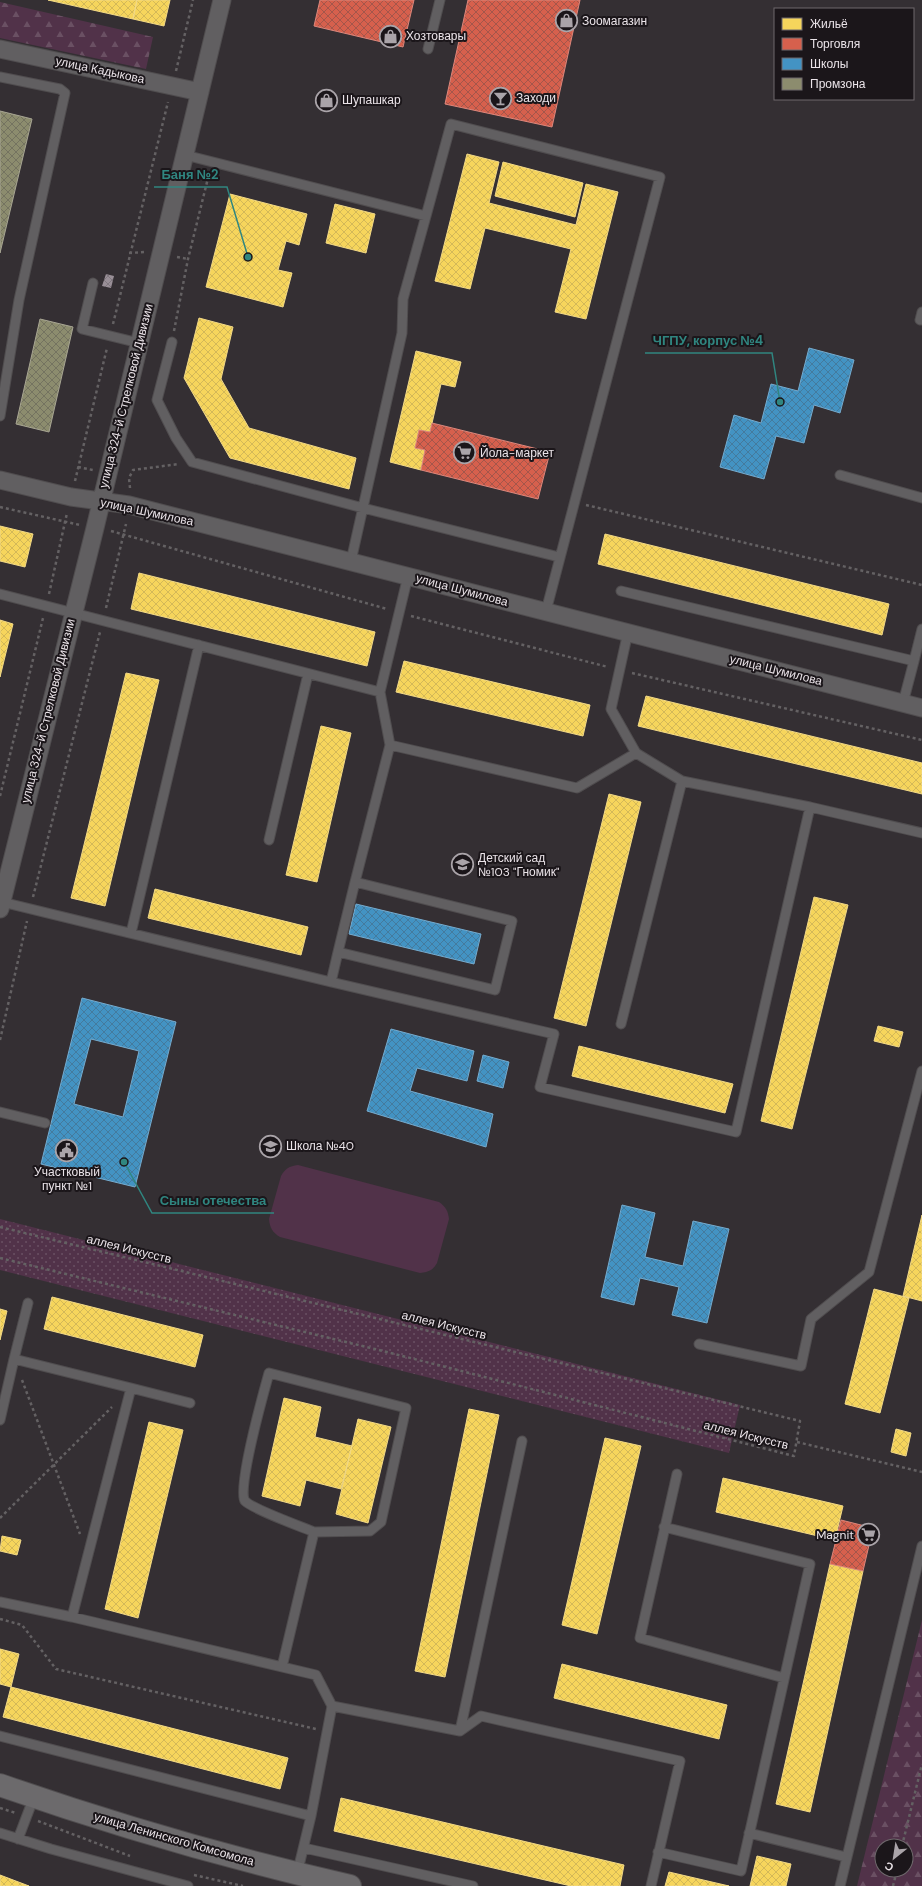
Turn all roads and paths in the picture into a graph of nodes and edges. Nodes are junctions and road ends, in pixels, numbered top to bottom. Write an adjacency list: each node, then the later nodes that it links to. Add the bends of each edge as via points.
1 (193, 0): 7 (path)
2 (222, 0): 8 (street, улица 324-й Стрелковой Дивизии)
3 (440, 0): 5 (lane)
4 (0, 49): 7 (street, улица Кадыкова)
5 (428, 49)
6 (0, 77): 22 (lane, via 60,89 66,93 19,300)
7 (172, 86): 8 (street, улица Кадыкова); 13 (path)
8 (200, 92): 9 (street, улица 324-й Стрелковой Дивизии)
9 (185, 155): 10 (lane); 21 (street, улица 324-й Стрелковой Дивизии)
10 (212, 162): 11 (lane); 15 (path)
11 (426, 216): 32 (lane, via 451,124 660,177); 34 (lane, via 403,299 402,334)
12 (147, 252): 13 (path)
13 (129, 253): 19 (path)
14 (171, 256): 15 (path)
15 (188, 259): 20 (path)
16 (93, 284): 19 (lane, via 82,329)
17 (922, 312): 18 (lane)
18 (922, 320)
19 (110, 336): 21 (lane); 24 (path)
20 (172, 342): 23 (lane, via 157,400 176,438)
21 (139, 343): 31 (street, улица 324-й Стрелковой Дивизии)
22 (0, 416)
23 (192, 462): 29 (path, via 133,470 129,478); 34 (lane)
24 (78, 467): 25 (path); 28 (path)
25 (96, 471)
26 (840, 475): 30 (lane)
27 (0, 480): 31 (street, улица Шумилова, via 71,497)
28 (73, 488)
29 (130, 488)
30 (922, 498)
31 (101, 501): 42 (street, улица Шумилова, via 129,505); 48 (street, улица 324-й Стрелковой Дивизии)
32 (574, 502): 41 (lane); 44 (path)
33 (0, 508): 36 (path)
34 (363, 508): 41 (lane); 42 (lane)
35 (67, 510): 36 (path)
36 (65, 523): 38 (path); 47 (path)
37 (126, 524): 40 (path)
38 (85, 526)
39 (110, 531): 40 (path)
40 (125, 534): 49 (path); 51 (path)
41 (559, 557): 50 (lane)
42 (350, 561): 43 (street, улица Шумилова)
43 (408, 576): 49 (lane); 50 (street, улица Шумилова)
44 (922, 584)
45 (621, 591): 55 (lane)
46 (0, 594): 47 (lane)
47 (46, 606): 48 (lane); 65 (path)
48 (72, 612): 51 (lane); 70 (street, улица 324-й Стрелковой Дивизии)
49 (399, 612): 56 (path); 58 (lane)
50 (546, 612): 53 (street, улица Шумилова)
51 (103, 620): 54 (lane); 71 (path)
52 (922, 629): 55 (lane)
53 (628, 632): 56 (lane); 59 (street, улица Шумилова)
54 (199, 645): 57 (lane); 72 (lane)
55 (914, 661): 59 (lane)
56 (620, 670): 61 (path); 63 (lane, via 611,709)
57 (308, 674): 58 (lane); 68 (lane)
58 (380, 692): 62 (lane)
59 (903, 703): 60 (street, улица Шумилова)
60 (922, 708)
61 (922, 740)
62 (390, 745): 63 (lane, via 577,788); 69 (lane)
63 (636, 753): 64 (lane)
64 (682, 781): 66 (lane); 75 (lane)
65 (0, 796)
66 (810, 807): 67 (lane); 74 (lane, via 736,1132 540,1087 554,1034)
67 (922, 833)
68 (269, 840)
69 (355, 882): 73 (lane); 73 (lane, via 512,921 494,990)
70 (2, 897): 71 (lane)
71 (30, 908): 72 (lane); 76 (path)
72 (131, 932): 74 (lane)
73 (338, 952): 74 (lane)
74 (330, 982)
75 (621, 1024)
76 (0, 1040)
77 (922, 1071): 78 (lane)
78 (919, 1092): 84 (lane, via 869,1272 811,1319 801,1366)
79 (0, 1112): 80 (lane)
80 (45, 1123)
81 (0, 1227): 90 (path, аллея Искусств, via 800,1421)
82 (0, 1258): 90 (path, аллея Искусств, via 390,1353 794,1456)
83 (28, 1303): 85 (lane)
84 (699, 1344)
85 (14, 1359): 86 (lane); 88 (lane); 91 (path)
86 (131, 1388): 87 (lane); 91 (path); 98 (lane)
87 (190, 1403)
88 (0, 1420)
89 (522, 1441): 106 (lane)
90 (797, 1442): 92 (path)
91 (54, 1464): 94 (path); 98 (path)
92 (922, 1472)
93 (677, 1474): 95 (lane)
94 (0, 1518)
95 (664, 1527): 103 (lane, via 640,1638); 103 (lane, via 810,1564)
96 (314, 1532): 96 (lane, via 370,1531 381,1522 406,1408 268,1373 242,1493 245,1501); 102 (lane)
97 (922, 1546): 120 (lane)
98 (88, 1554): 100 (lane)
99 (0, 1602): 100 (lane)
100 (72, 1617): 102 (lane)
101 (0, 1619): 105 (path, via 22,1625 56,1669)
102 (282, 1667): 104 (lane, via 316,1675)
103 (784, 1678): 114 (lane)
104 (332, 1706): 105 (lane); 106 (lane)
105 (327, 1731): 112 (lane)
106 (460, 1731): 118 (lane, via 481,1716 680,1761)
107 (0, 1736): 112 (lane)
108 (922, 1764): 116 (path)
109 (0, 1786): 110 (main road, улица Ленинского Комсомола)
110 (30, 1807): 111 (path); 115 (lane); 119 (path); 122 (main road, улица Ленинского Комсомола, via 168,1838)
111 (0, 1808)
112 (311, 1816): 117 (lane)
113 (0, 1833): 115 (lane)
114 (750, 1833): 118 (lane, via 741,1871); 120 (lane)
115 (18, 1838): 123 (lane)
116 (904, 1838)
117 (304, 1848): 122 (lane); 126 (lane)
118 (658, 1852): 127 (lane)
119 (133, 1857)
120 (846, 1857): 128 (lane)
121 (191, 1874): 124 (path)
122 (297, 1874): 125 (main road, улица Ленинского Комсомола)
123 (188, 1886)
124 (243, 1886)
125 (350, 1886)
126 (473, 1886)
127 (651, 1886)
128 (840, 1886)

